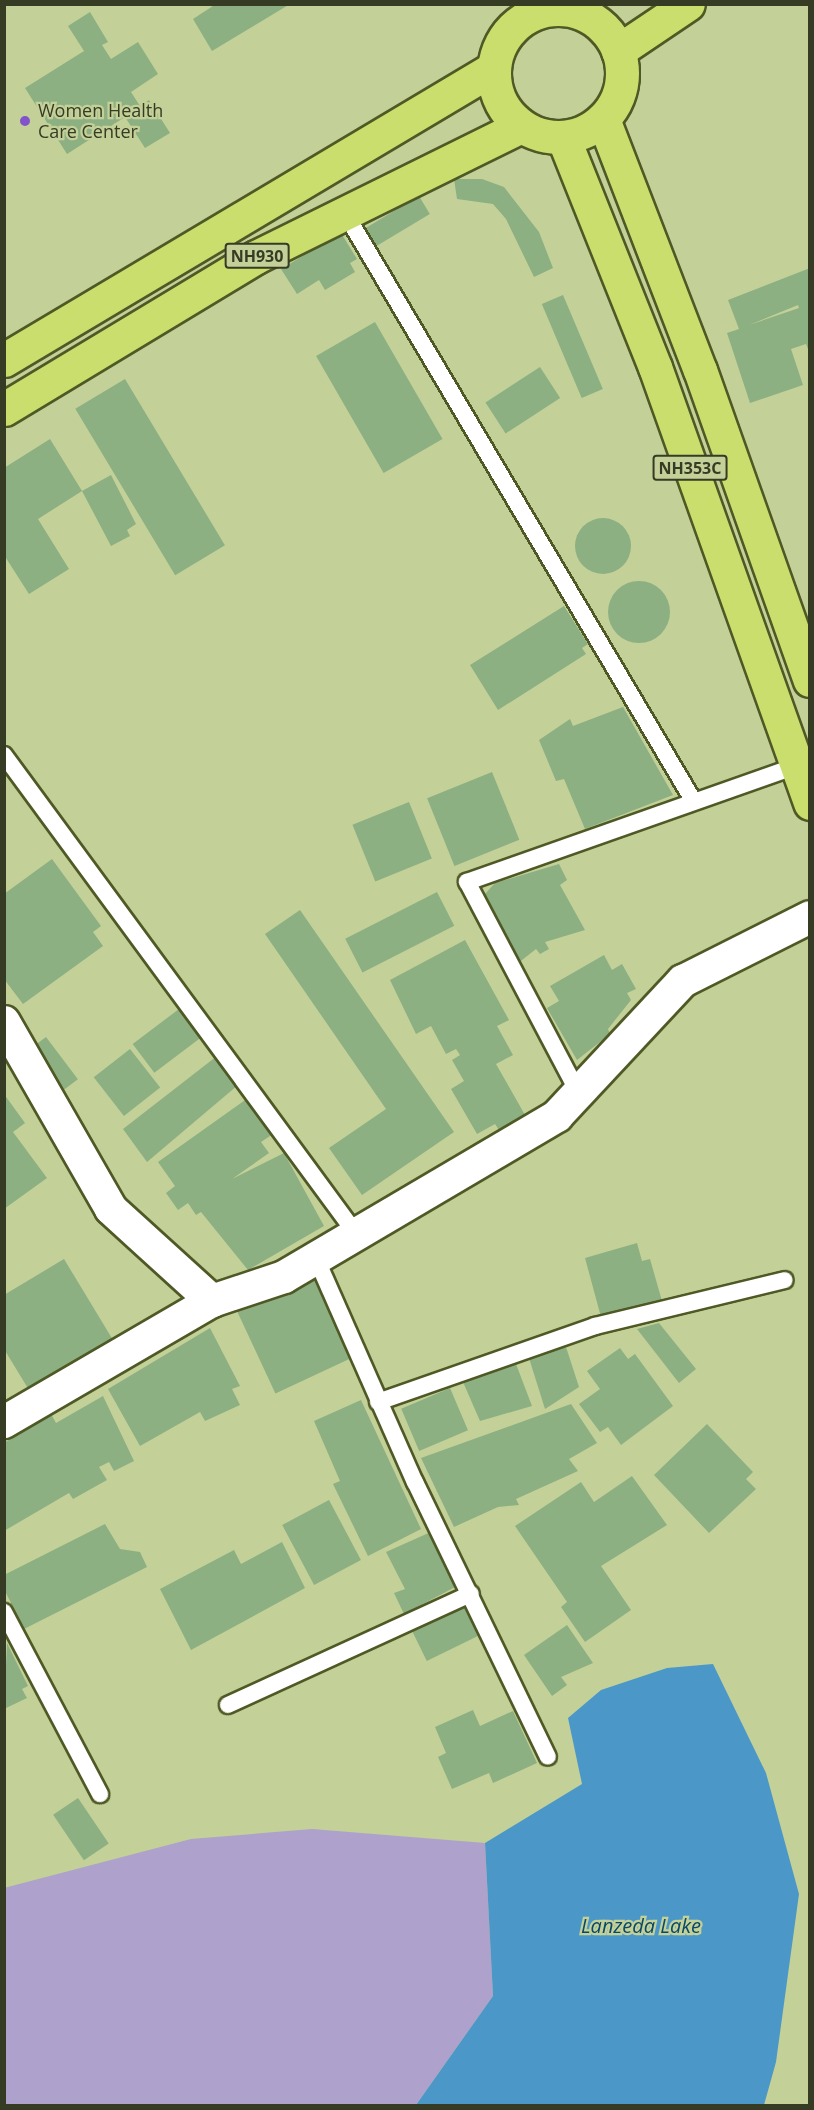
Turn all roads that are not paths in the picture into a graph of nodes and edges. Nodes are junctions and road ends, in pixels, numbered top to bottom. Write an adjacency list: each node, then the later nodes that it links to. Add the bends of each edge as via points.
1 (688, 4): 4 (highway)
2 (580, 8): 3 (highway); 4 (highway, via 602,26)
3 (506, 16): 5 (highway)
4 (618, 51): 6 (highway, via 622,80)
5 (494, 68): 7 (highway, via 505,110); 10 (highway, NH930)
6 (603, 119): 8 (highway); 12 (highway, NH353C, via 700,370)
7 (521, 126): 8 (highway); 9 (highway, NH930)
8 (563, 137): 14 (highway, NH353C, via 655,367)
9 (345, 213): 11 (highway, NH930, via 256,257); 15 (lane)
10 (4, 360)
11 (4, 409)
12 (810, 680)
13 (4, 755): 20 (lane)
14 (796, 766): 15 (lane); 16 (highway, NH353C)
15 (693, 800): 19 (lane, via 467,882)
16 (810, 803)
17 (810, 917): 19 (street, via 682,981)
18 (4, 1022): 23 (street, via 111,1209)
19 (579, 1094): 20 (street, via 557,1116)
20 (357, 1235): 21 (street)
21 (316, 1258): 23 (street, via 284,1277); 24 (lane)
22 (785, 1280): 24 (lane, via 595,1326)
23 (212, 1301): 25 (street)
24 (378, 1402): 26 (lane)
25 (4, 1422)
26 (471, 1594): 28 (lane); 29 (lane)
27 (4, 1612): 30 (lane)
28 (228, 1705)
29 (548, 1757)
30 (100, 1794)

